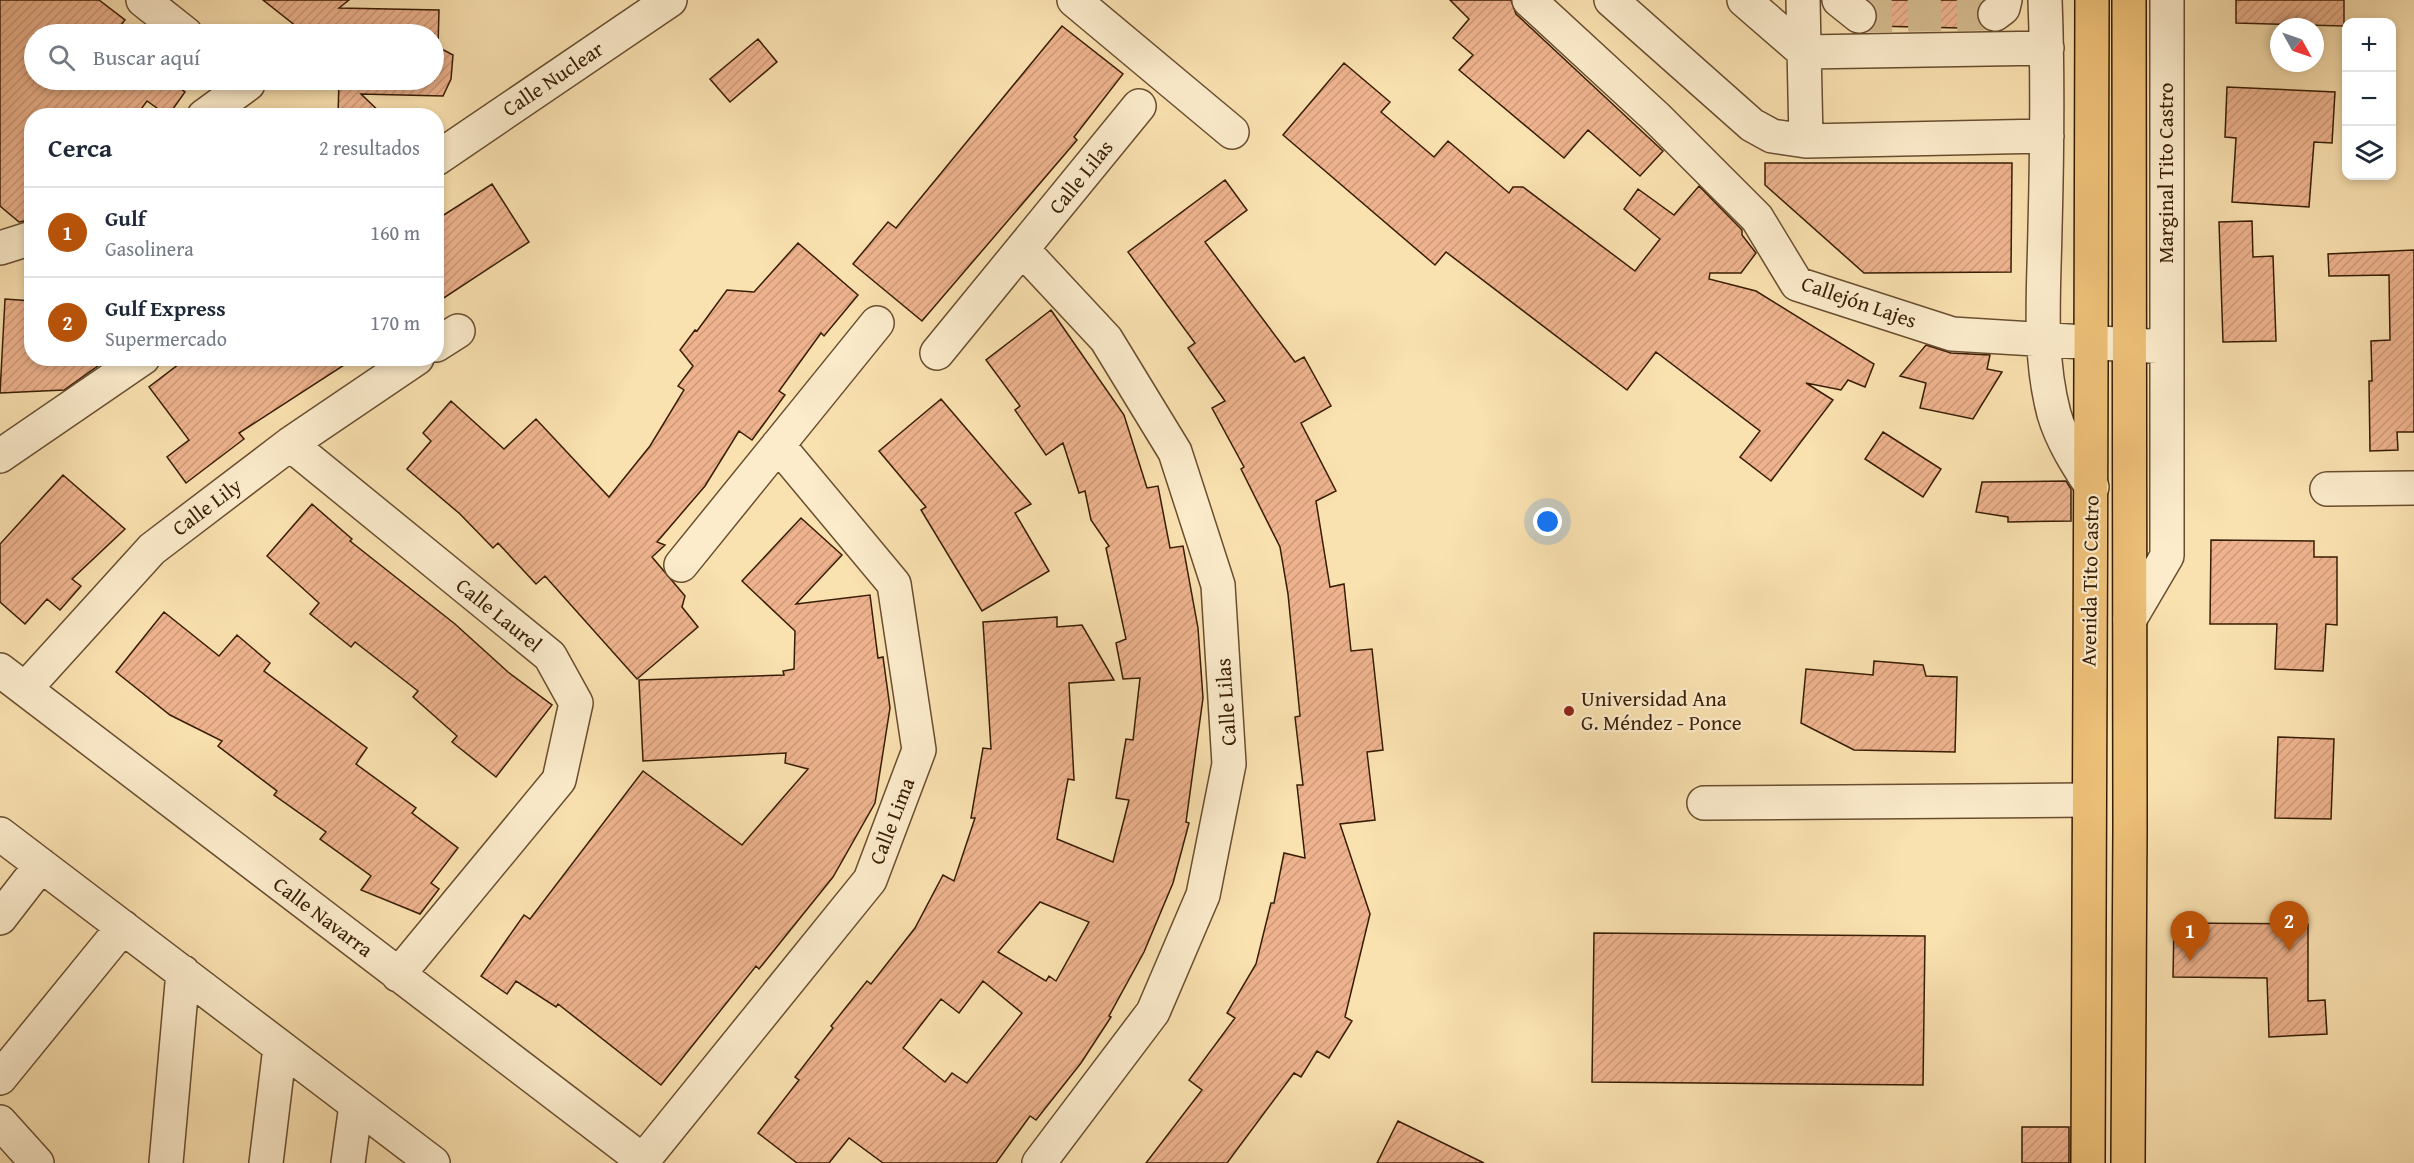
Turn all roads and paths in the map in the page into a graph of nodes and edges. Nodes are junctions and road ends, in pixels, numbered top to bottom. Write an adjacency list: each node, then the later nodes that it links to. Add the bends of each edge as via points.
1 (143, 0): 12 (street)
2 (670, 0): 21 (street, Calle Nuclear)
3 (1074, 0): 18 (street)
4 (1529, 0): 26 (street, Callejón Lajes, via 1657,118 1757,218 1797,284 1952,334)
5 (1611, 0): 20 (street, via 1752,125 1772,136)
6 (1744, 0): 14 (street)
7 (1803, 0): 14 (street)
8 (2045, 0): 13 (street)
9 (2092, 0): 27 (main road, Avenida Tito Castro)
10 (2129, 0): 28 (main road, Avenida Tito Castro)
11 (2167, 0): 29 (street, Marginal Tito Castro)
12 (173, 24)
13 (2047, 48): 14 (street); 19 (street)
14 (1804, 52): 20 (street)
15 (240, 90): 17 (street)
16 (1139, 106): 24 (street, Calle Lilas)
17 (215, 108)
18 (1232, 132)
19 (2047, 136): 20 (street); 26 (street)
20 (1806, 141)
21 (444, 154)
22 (24, 240): 23 (street)
23 (0, 248)
24 (1022, 249): 30 (street, Calle Lilas); 60 (street, Calle Lilas, via 1106,339 1175,452 1218,585 1229,764 1203,895 1154,1012)
25 (877, 323): 34 (street)
26 (2043, 339): 27 (street, Callejón Lajes); 36 (street, via 2055,417 2068,450)
27 (2094, 341): 28 (street, Callejón Lajes); 36 (main road, Avenida Tito Castro)
28 (2130, 343): 29 (street, Callejón Lajes); 40 (main road, Avenida Tito Castro)
29 (2166, 347): 40 (street, Marginal Tito Castro, via 2168,556)
30 (937, 353)
31 (131, 366): 35 (street)
32 (405, 366): 33 (street, Calle Lily)
33 (290, 444): 41 (street, Calle Lily, via 152,549); 49 (street, Calle Laurel, via 550,656 576,703 559,780)
34 (778, 445): 39 (street); 54 (street, Calle Lima, via 894,584 919,750 870,880)
35 (0, 456)
36 (2092, 487): 42 (main road, Avenida Tito Castro)
37 (2414, 488): 38 (street)
38 (2327, 489)
39 (681, 565)
40 (2130, 619): 62 (main road, Avenida Tito Castro)
41 (12, 679): 49 (street, Calle Navarra)
42 (2087, 800): 43 (street); 61 (main road, Avenida Tito Castro)
43 (1704, 802)
44 (0, 834): 45 (street)
45 (41, 865): 46 (street); 47 (street)
46 (0, 918)
47 (123, 927): 48 (street); 51 (street)
48 (183, 972): 50 (street); 56 (street)
49 (398, 975): 54 (street, Calle Navarra)
50 (280, 1047): 52 (street); 57 (street)
51 (0, 1078)
52 (356, 1105): 58 (street); 59 (street)
53 (0, 1122): 55 (street)
54 (643, 1162)
55 (37, 1163)
56 (166, 1163)
57 (266, 1163)
58 (348, 1163)
59 (433, 1163)
60 (1040, 1163)
61 (2088, 1163)
62 (2128, 1163)

